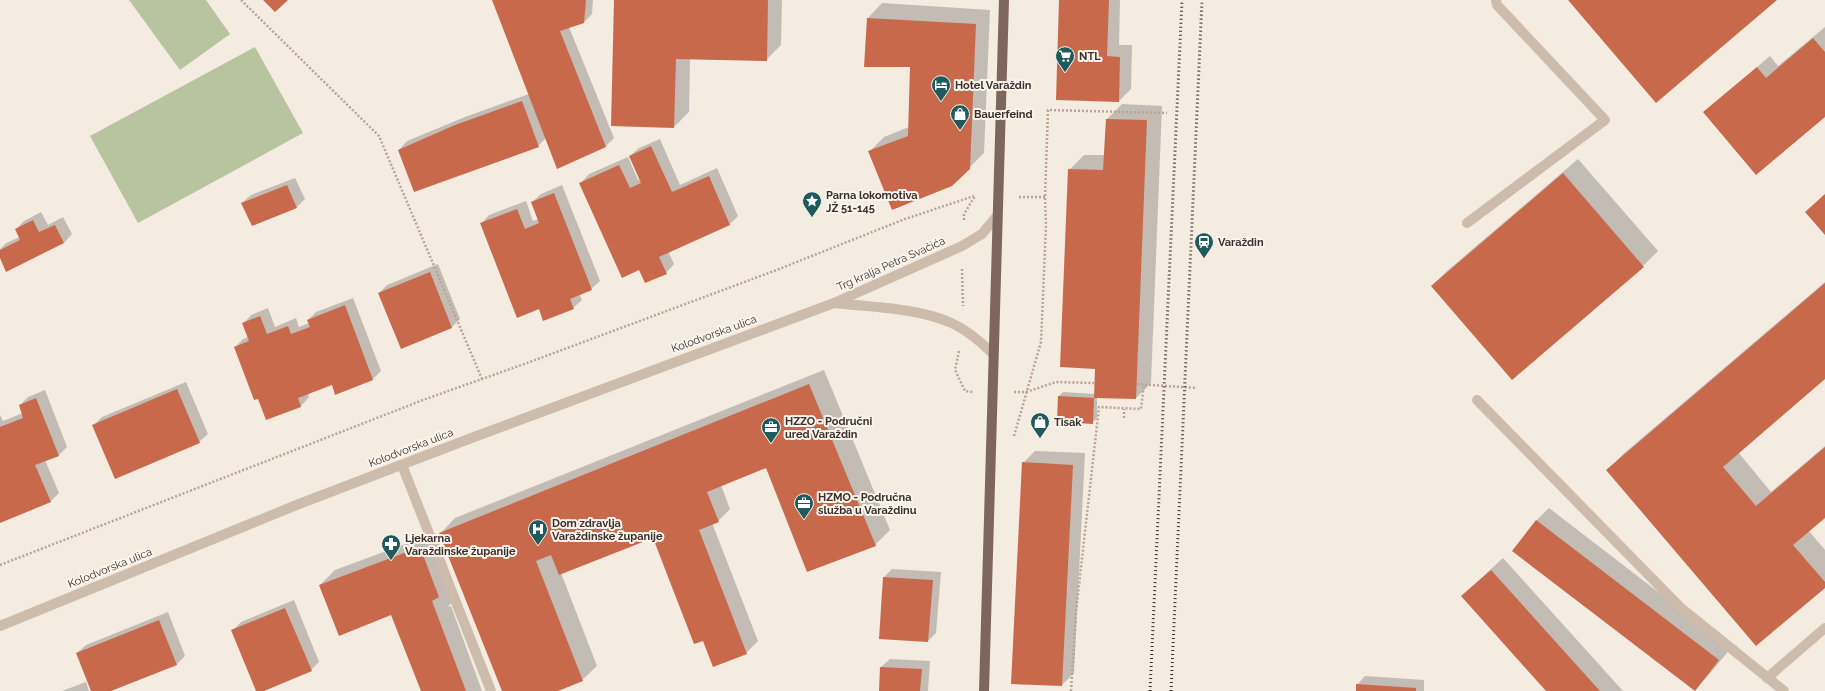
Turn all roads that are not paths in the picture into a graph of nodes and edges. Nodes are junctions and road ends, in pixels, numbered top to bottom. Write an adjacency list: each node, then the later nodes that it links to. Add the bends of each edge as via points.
1 (1004, 0): 3 (main road)
2 (1496, 0): 4 (street, via 1497,5 1605,120)
3 (998, 216): 5 (street, Trg kralja Petra Svačića, via 982,234 962,246); 6 (main road)
4 (1467, 223)
5 (834, 303): 6 (street, Trg kralja Petra Svačića, via 924,314 949,322 980,341); 8 (street, Kolodvorska ulica)
6 (993, 354): 13 (main road)
7 (1477, 400): 11 (street, via 1681,608)
8 (402, 465): 9 (street, Kolodvorska ulica, via 294,506); 12 (street)
9 (0, 626)
10 (1825, 628): 11 (street)
11 (1767, 678): 14 (street)
12 (491, 691)
13 (984, 691)
14 (1784, 691)

